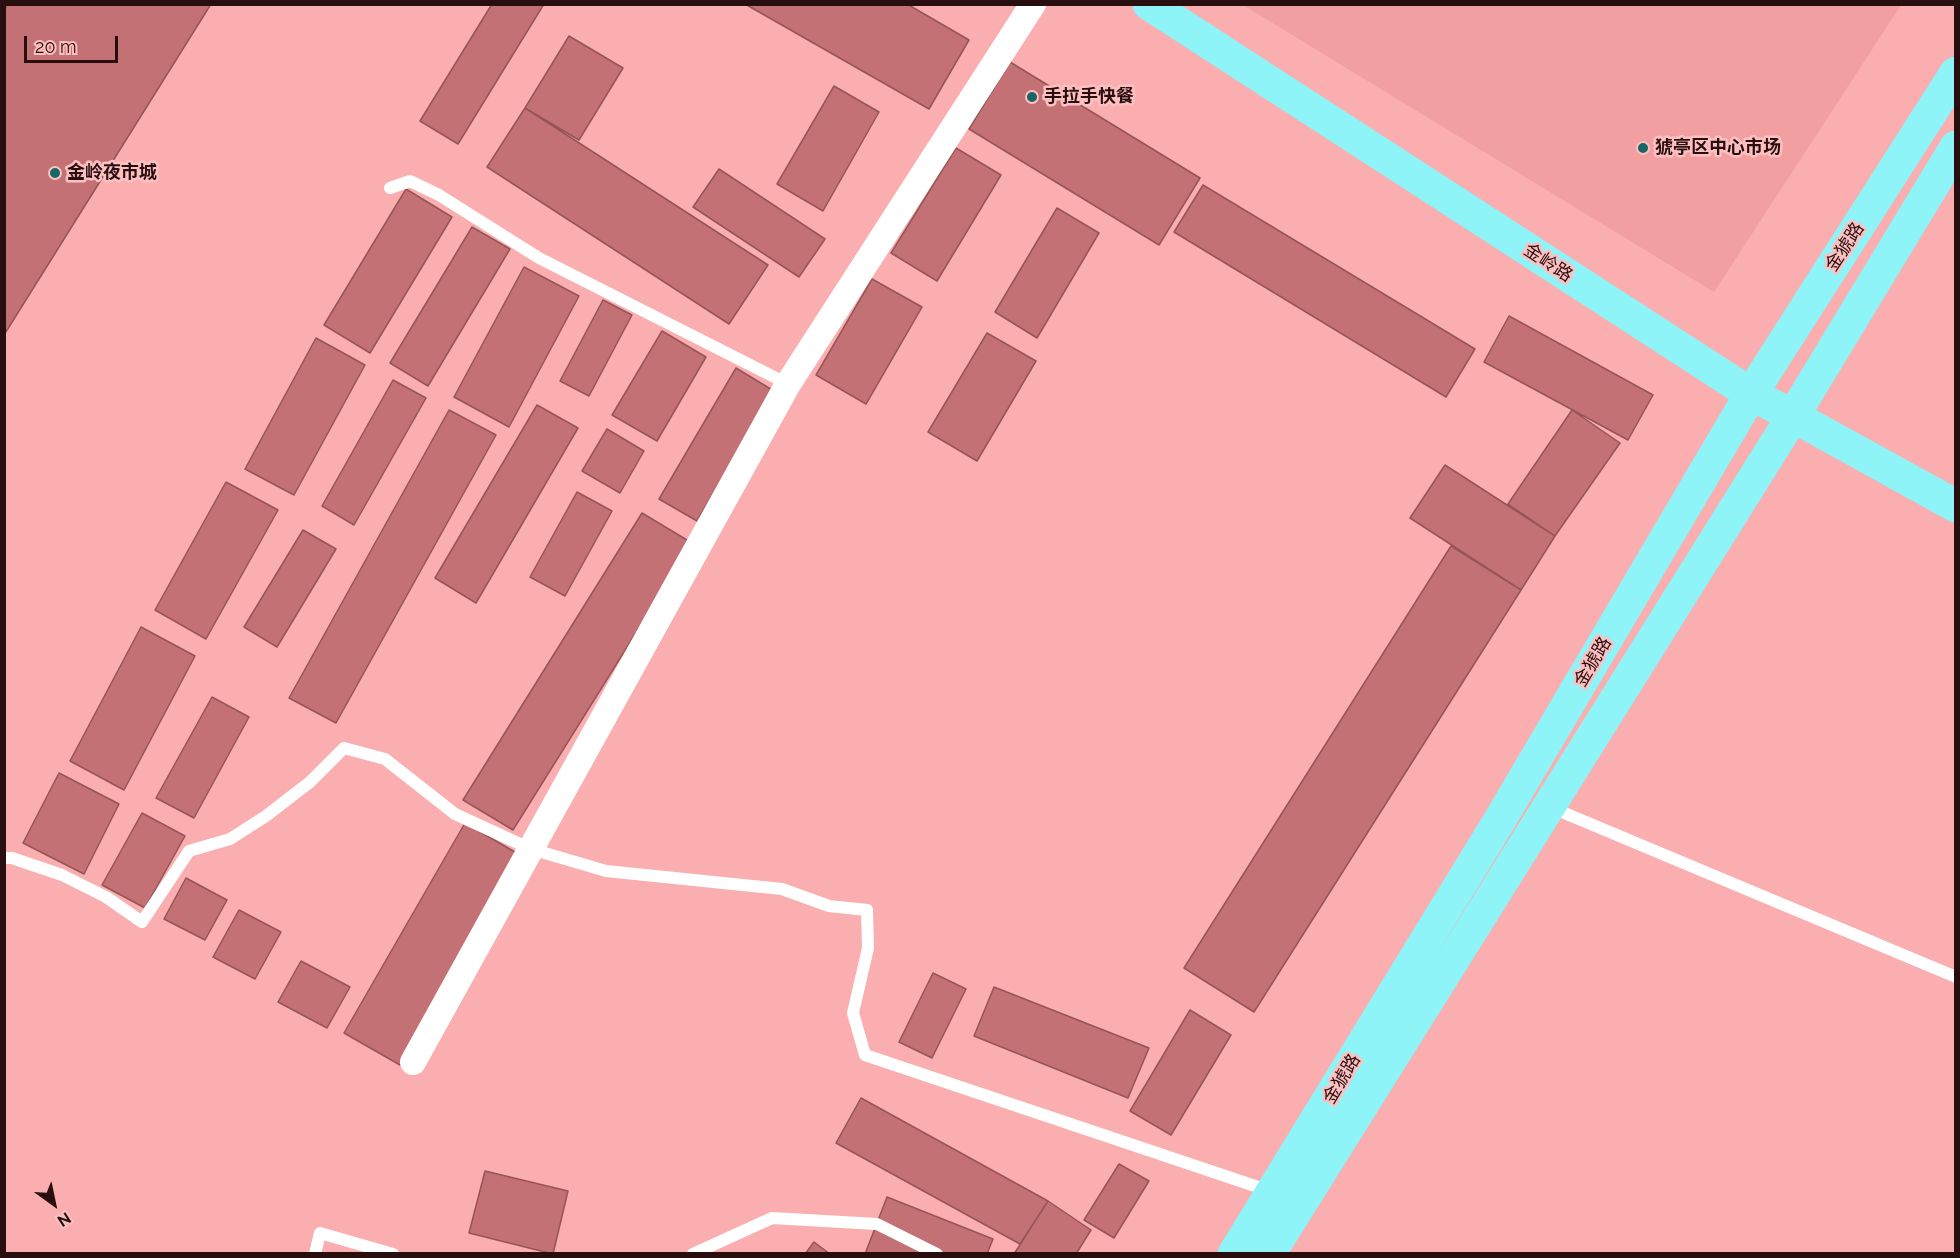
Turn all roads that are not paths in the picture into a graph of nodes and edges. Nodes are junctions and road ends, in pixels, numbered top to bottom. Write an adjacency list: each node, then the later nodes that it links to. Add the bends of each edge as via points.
1 (1033, 4): 6 (street)
2 (1149, 4): 7 (main road, 金岭路)
3 (1956, 74): 7 (main road, 金猇路)
4 (1956, 147): 8 (main road, 金猇路)
5 (390, 188): 6 (lane, via 410,181 439,195 539,258)
6 (788, 384): 11 (street)
7 (1751, 394): 8 (main road, 金岭路); 15 (main road, 金猇路, via 1498,824)
8 (1794, 416): 9 (main road, 金岭路); 10 (main road, 金猇路)
9 (1956, 506)
10 (1548, 806): 13 (lane); 21 (main road, 金猇路)
11 (531, 849): 12 (lane, via 455,814 385,759 344,748 310,782 266,816 230,839 189,851 142,922 106,897 62,875); 14 (street); 15 (lane, via 606,871 782,889 829,906 867,910 868,948 853,1013 865,1055)
12 (4, 858)
13 (1956, 977)
14 (413, 1062)
15 (1273, 1192): 20 (main road, 金猇路)
16 (315, 1254): 17 (lane, via 320,1233)
17 (393, 1254)
18 (693, 1254): 19 (lane, via 772,1218 877,1224)
19 (937, 1254)
20 (1234, 1254)
21 (1269, 1254)

